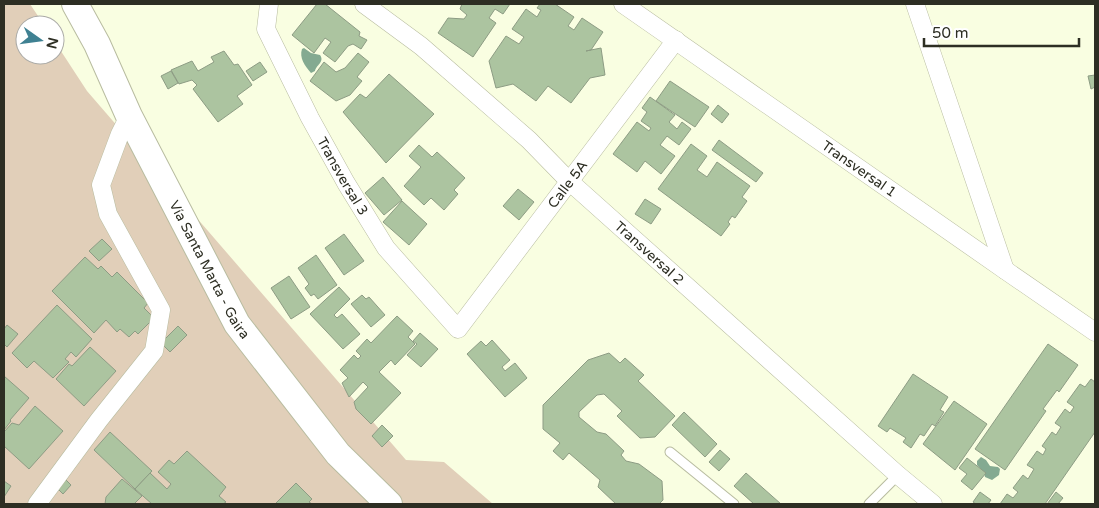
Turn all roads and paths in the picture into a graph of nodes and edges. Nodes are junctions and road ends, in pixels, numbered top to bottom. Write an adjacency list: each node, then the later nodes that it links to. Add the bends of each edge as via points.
1 (269, 4): 10 (street, Transversal 3, via 266,29 346,183 386,248)
2 (364, 4): 8 (street, Transversal 2, via 422,46 529,140)
3 (623, 4): 6 (street, Transversal 1)
4 (915, 4): 9 (street)
5 (78, 6): 7 (main road, Vía Santa Marta - Gaira)
6 (676, 40): 8 (street, Calle 5A); 9 (street, Transversal 1)
7 (129, 116): 14 (street, via 101,185 108,214 161,310 154,351); 15 (main road, Vía Santa Marta - Gaira, via 237,324 338,454)
8 (569, 182): 10 (street, Calle 5A); 13 (street, Transversal 2)
9 (1005, 270): 11 (street, Transversal 1)
10 (458, 329)
11 (1095, 332)
12 (670, 452): 16 (lane)
13 (898, 475): 17 (lane); 18 (street, Transversal 2)
14 (37, 504)
15 (389, 504)
16 (734, 504)
17 (870, 504)
18 (933, 504)

